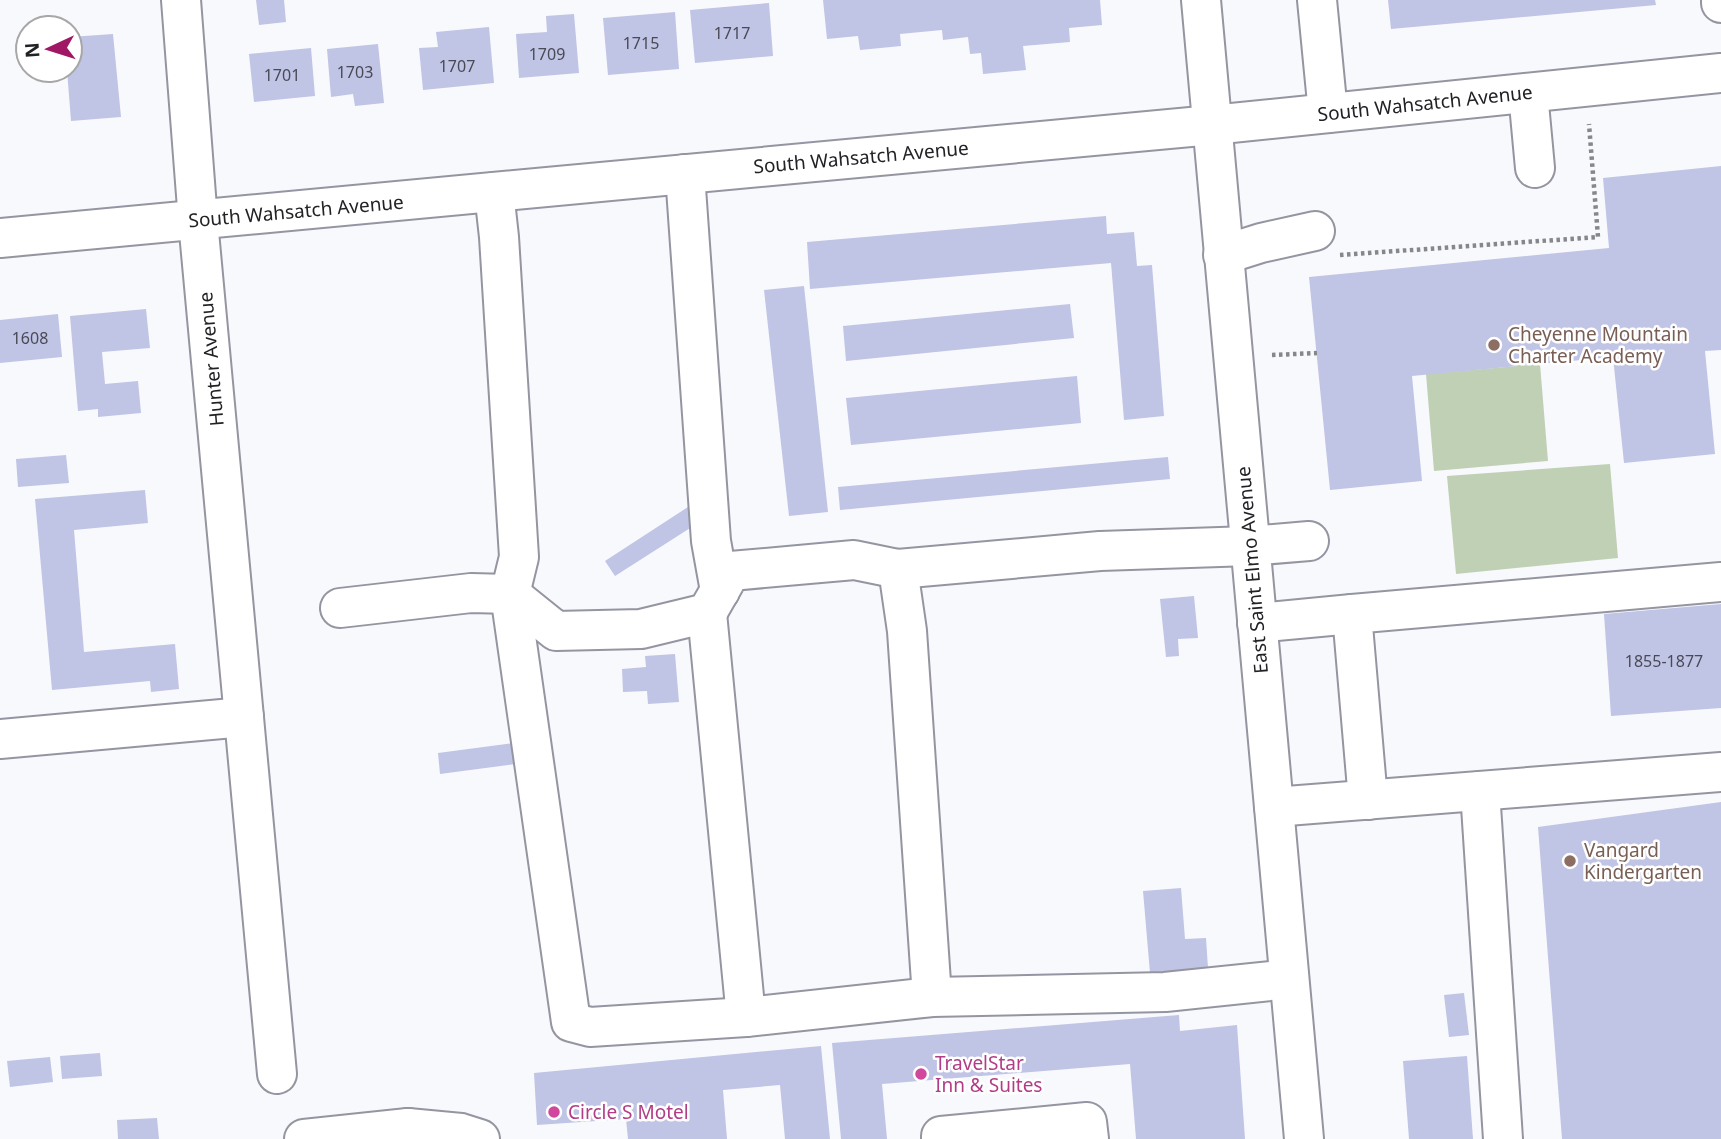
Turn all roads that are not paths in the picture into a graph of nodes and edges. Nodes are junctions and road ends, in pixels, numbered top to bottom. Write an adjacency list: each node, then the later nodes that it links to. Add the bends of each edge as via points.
1 (181, 0): 11 (street, Hunter Avenue)
2 (1201, 0): 7 (street, East Saint Elmo Avenue)
3 (1317, 0): 6 (street)
4 (1721, 73): 5 (street, South Wahsatch Avenue)
5 (1528, 93): 6 (street, South Wahsatch Avenue); 8 (street)
6 (1328, 113): 7 (street, South Wahsatch Avenue)
7 (1212, 125): 9 (street, South Wahsatch Avenue); 14 (street, East Saint Elmo Avenue)
8 (1535, 168)
9 (685, 174): 10 (street, South Wahsatch Avenue); 20 (street)
10 (494, 192): 11 (street, South Wahsatch Avenue); 19 (street, via 519,558)
11 (198, 221): 12 (street, South Wahsatch Avenue); 24 (street, Hunter Avenue)
12 (0, 238)
13 (1321, 244): 14 (street, via 1261,243)
14 (1223, 255): 16 (street, East Saint Elmo Avenue)
15 (1309, 541): 16 (street)
16 (1250, 546): 17 (street, via 1100,551); 23 (street, East Saint Elmo Avenue)
17 (898, 569): 20 (street, via 853,560 731,571); 31 (street, via 907,631)
18 (1721, 582): 22 (street)
19 (510, 594): 20 (street, via 556,631 641,629); 21 (street, via 471,593); 32 (street, via 571,1022 590,1027)
20 (713, 601): 32 (street)
21 (340, 608)
22 (1352, 614): 23 (street); 28 (street)
23 (1257, 623): 29 (street, East Saint Elmo Avenue)
24 (244, 718): 25 (street); 33 (street, Hunter Avenue)
25 (0, 739)
26 (1721, 772): 27 (street)
27 (1480, 791): 28 (street); 41 (street)
28 (1368, 800): 29 (street)
29 (1274, 807): 30 (street, East Saint Elmo Avenue)
30 (1289, 979): 31 (street, via 1165,992); 40 (street, East Saint Elmo Avenue)
31 (932, 997): 32 (street)
32 (746, 1017)
33 (277, 1074)
34 (408, 1133): 36 (street); 37 (street, via 461,1133)
35 (992, 1135): 38 (street); 39 (street, via 1087,1122)
36 (304, 1139)
37 (480, 1139)
38 (941, 1139)
39 (1089, 1139)
40 (1304, 1139)
41 (1503, 1139)

